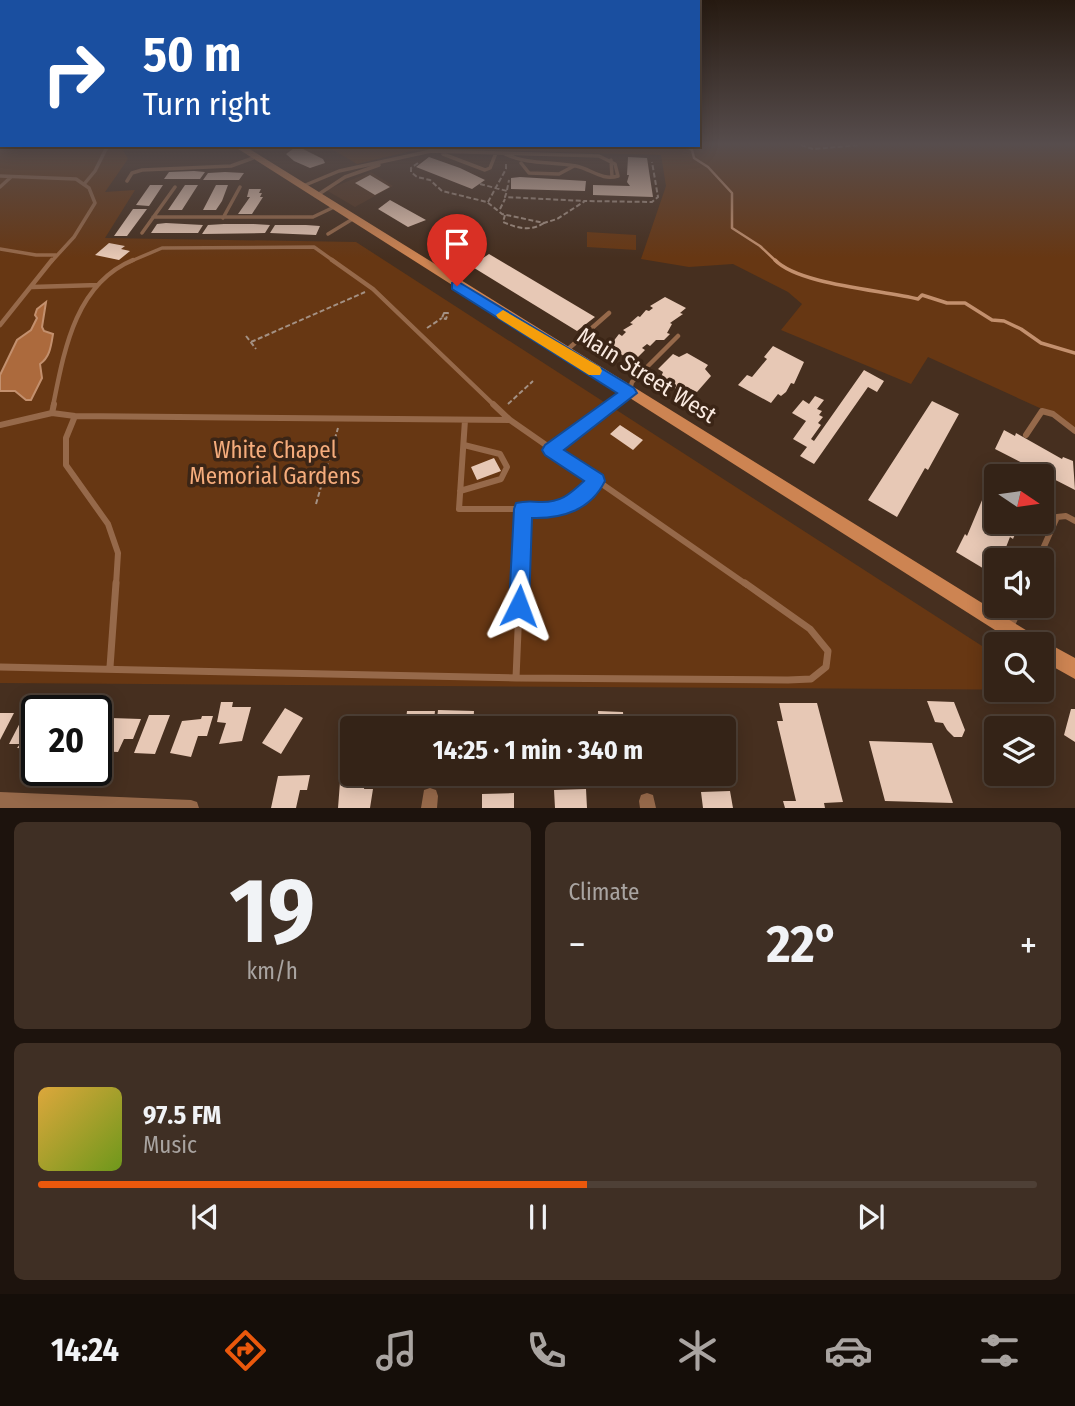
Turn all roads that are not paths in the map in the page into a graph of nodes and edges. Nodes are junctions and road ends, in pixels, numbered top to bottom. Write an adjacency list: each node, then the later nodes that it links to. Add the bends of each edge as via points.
1 (85, 183): 16 (lane, via 93,191 95,203 74,237)
2 (292, 183): 7 (main road, Main Street West)
3 (312, 183): 7 (lane)
4 (336, 183): 8 (lane)
5 (175, 187): 10 (lane)
6 (240, 187): 11 (lane)
7 (300, 188): 8 (main road, Main Street West)
8 (314, 197): 9 (main road, Main Street West)
9 (332, 208): 11 (lane, via 313,217); 12 (main road, Main Street West)
10 (153, 217): 11 (lane); 13 (lane)
11 (223, 218)
12 (351, 220): 14 (lane); 22 (main road, Main Street West)
13 (142, 233)
14 (328, 234)
15 (0, 249): 16 (lane)
16 (56, 255): 18 (lane)
17 (98, 285): 18 (lane); 24 (lane, via 85,300 63,357); 27 (lane, via 121,264 162,248 314,247 373,289)
18 (33, 287): 20 (lane)
19 (609, 313): 22 (lane)
20 (0, 325)
21 (678, 336): 23 (lane, via 632,382)
22 (564, 352): 23 (main road, Main Street West)
23 (629, 393): 32 (lane); 39 (main road, Main Street West)
24 (52, 413): 25 (lane); 28 (lane)
25 (75, 416): 26 (lane); 43 (lane, via 65,438 66,465 107,524 118,553)
26 (465, 420): 27 (lane); 31 (lane)
27 (510, 420): 32 (lane)
28 (0, 425)
29 (1075, 431): 30 (lane, via 1042,411)
30 (1026, 435)
31 (464, 445): 34 (lane); 34 (lane, via 500,454 508,467 501,479)
32 (551, 450): 33 (lane)
33 (596, 481): 35 (lane, via 570,506); 45 (lane, via 810,629 828,651 826,667 811,679 788,680)
34 (460, 491): 35 (lane, via 459,509)
35 (523, 509): 45 (lane)
36 (1075, 521): 37 (lane, via 1057,517)
37 (1043, 548)
38 (1015, 618): 39 (lane)
39 (1010, 629): 40 (main road, Main Street West)
40 (1015, 632)
41 (1054, 657): 44 (main road)
42 (0, 667): 43 (lane)
43 (110, 667): 45 (lane)
44 (1075, 669)
45 (516, 678)
46 (0, 800): 47 (street)
47 (191, 807)

